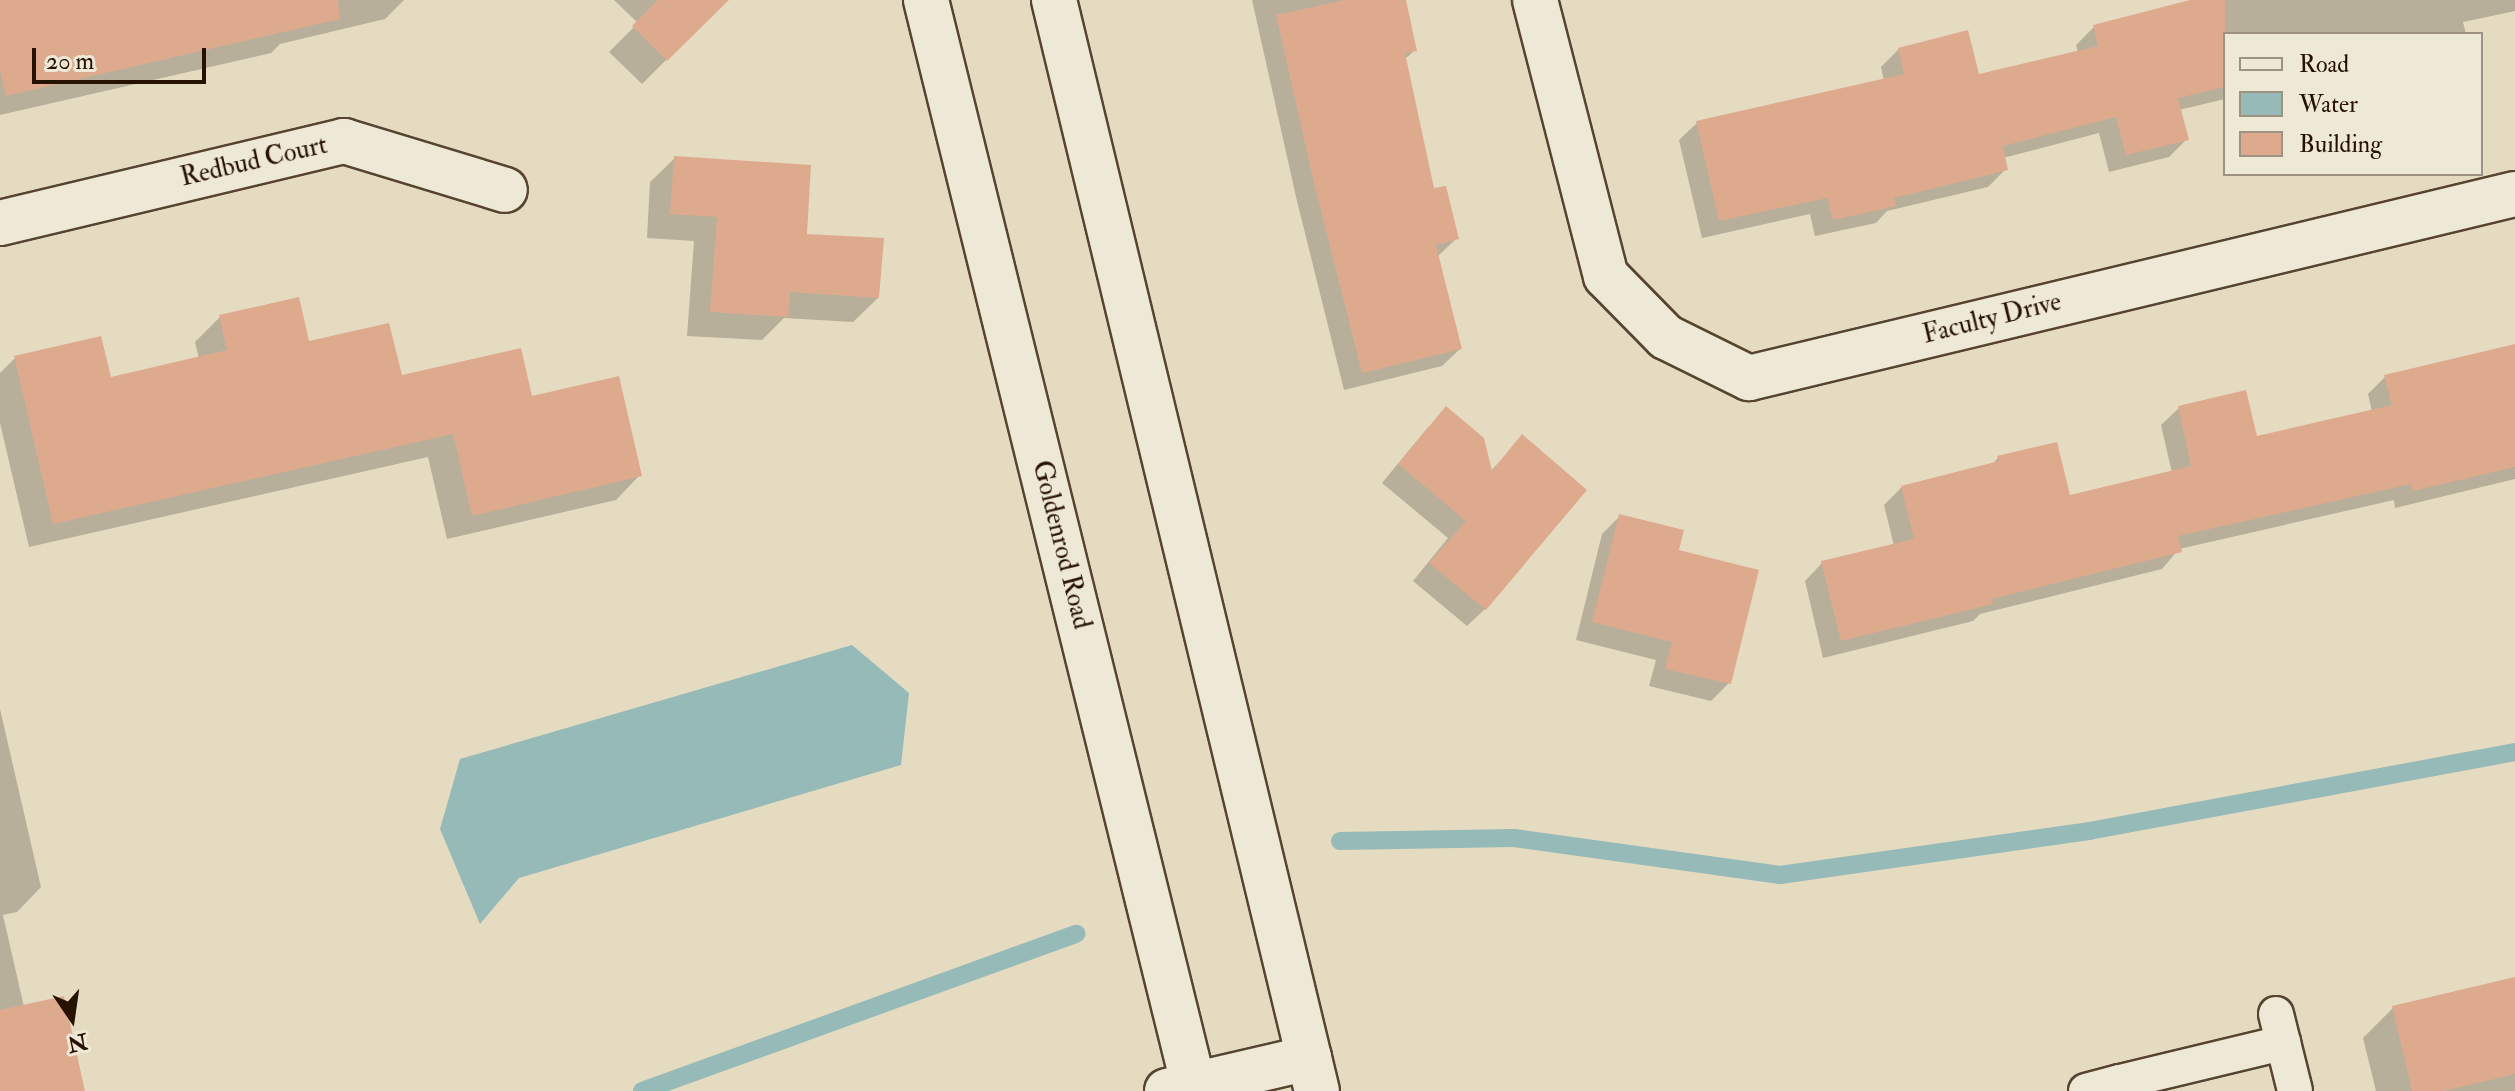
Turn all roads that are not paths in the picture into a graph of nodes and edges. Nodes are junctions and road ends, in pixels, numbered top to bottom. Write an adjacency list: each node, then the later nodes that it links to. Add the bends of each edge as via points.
1 (926, 0): 9 (main road, Goldenrod Road)
2 (1054, 0): 7 (main road)
3 (1535, 0): 5 (main road, Faculty Drive, via 1606,276 1666,337 1749,378)
4 (505, 190): 6 (main road, Redbud Court, via 344,141)
5 (2515, 194)
6 (0, 223)
7 (1313, 1074): 9 (main road)
8 (2121, 1086): 10 (lane); 11 (lane, via 2279,1029)
9 (1185, 1089)
10 (2086, 1091)
11 (2295, 1091)

